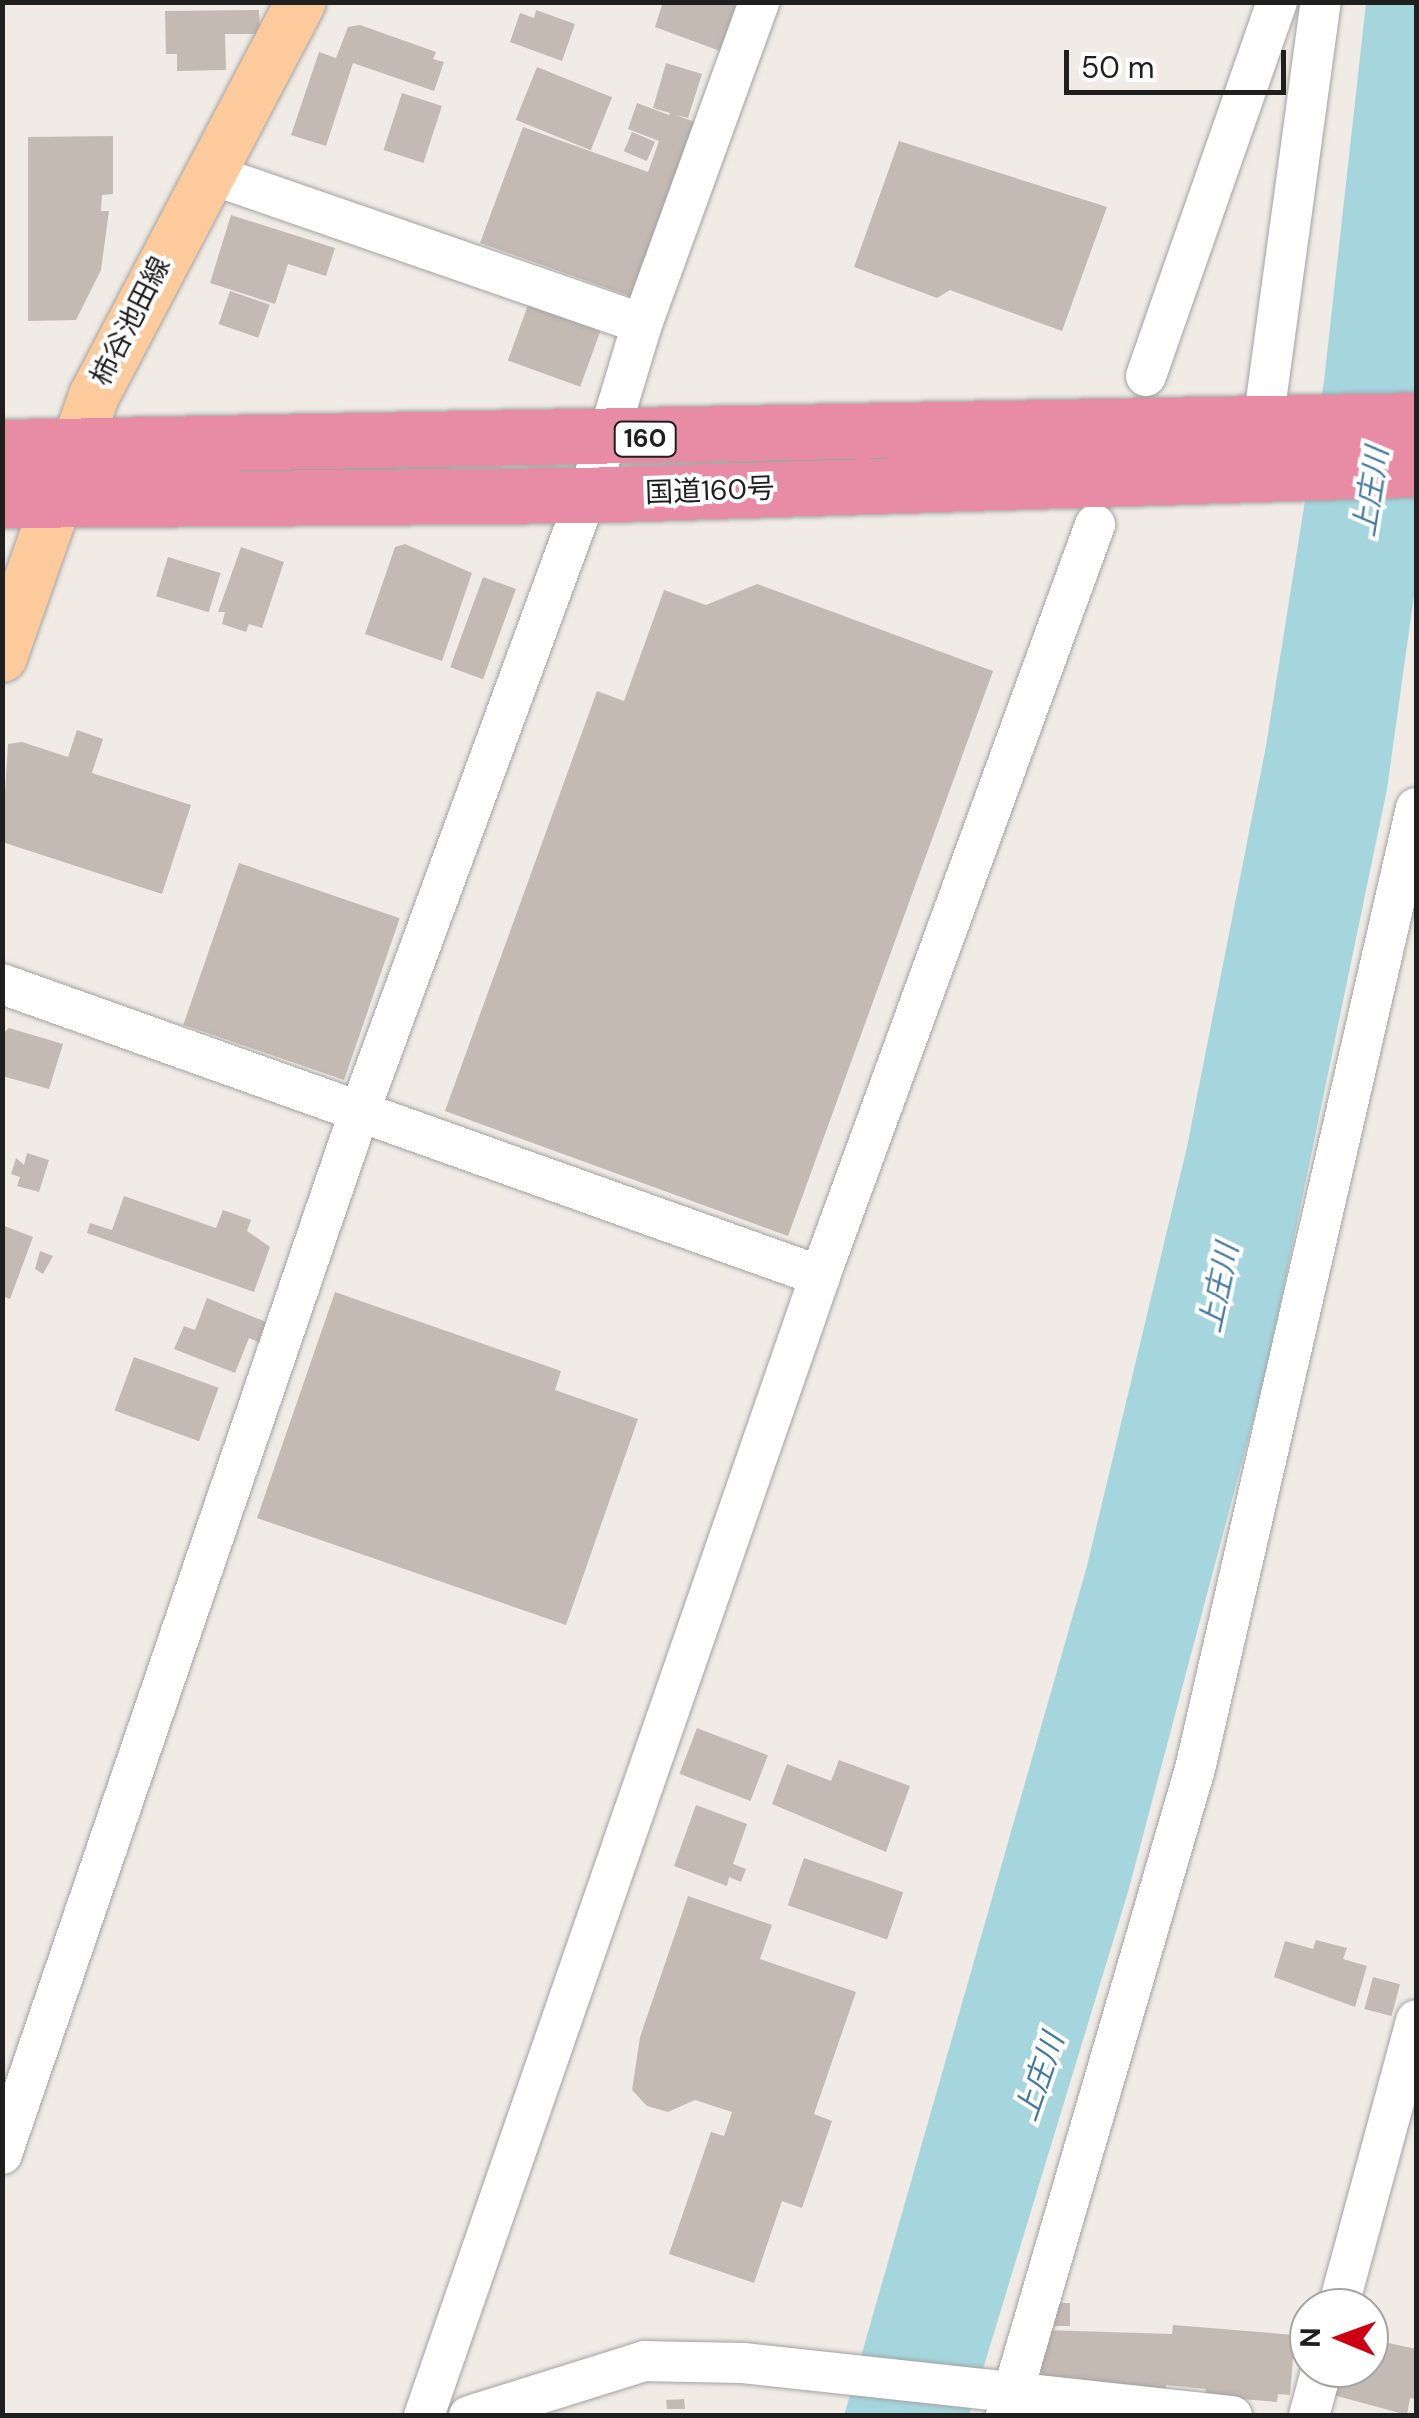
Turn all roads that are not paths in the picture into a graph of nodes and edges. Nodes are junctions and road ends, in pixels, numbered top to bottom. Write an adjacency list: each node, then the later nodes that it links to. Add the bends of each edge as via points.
1 (301, 2): 5 (main road, 柿谷池田線)
2 (760, 2): 6 (street)
3 (1277, 2): 7 (street)
4 (1321, 2): 10 (street)
5 (207, 173): 6 (street); 11 (main road, 柿谷池田線, via 118,343)
6 (642, 324): 9 (street)
7 (1146, 376)
8 (1416, 420): 10 (highway, 国道160号 / 160)
9 (607, 440): 10 (highway, 国道160号 / 160); 11 (highway, 国道160号 / 160); 14 (street)
10 (1277, 440): 13 (highway, 国道160号 / 160); 14 (highway, 国道160号 / 160)
11 (75, 446): 12 (highway, 国道160号 / 160); 16 (main road, 柿谷池田線)
12 (2, 447)
13 (1416, 469)
14 (583, 495): 16 (highway, 国道160号 / 160); 21 (street)
15 (2, 500): 16 (highway, 国道160号 / 160)
16 (58, 500): 18 (main road, 柿谷池田線)
17 (1094, 525): 22 (street)
18 (2, 657)
19 (1416, 808): 27 (street, via 1195,1769)
20 (2, 984): 21 (street)
21 (359, 1112): 22 (street); 24 (street)
22 (820, 1276): 28 (street)
23 (1416, 2020): 25 (street)
24 (2, 2154)
25 (1343, 2288)
26 (1316, 2388): 31 (street)
27 (1010, 2405): 29 (street, via 818,2374 646,2361); 30 (street)
28 (424, 2416)
29 (469, 2416)
30 (1232, 2416)
31 (1308, 2416)

